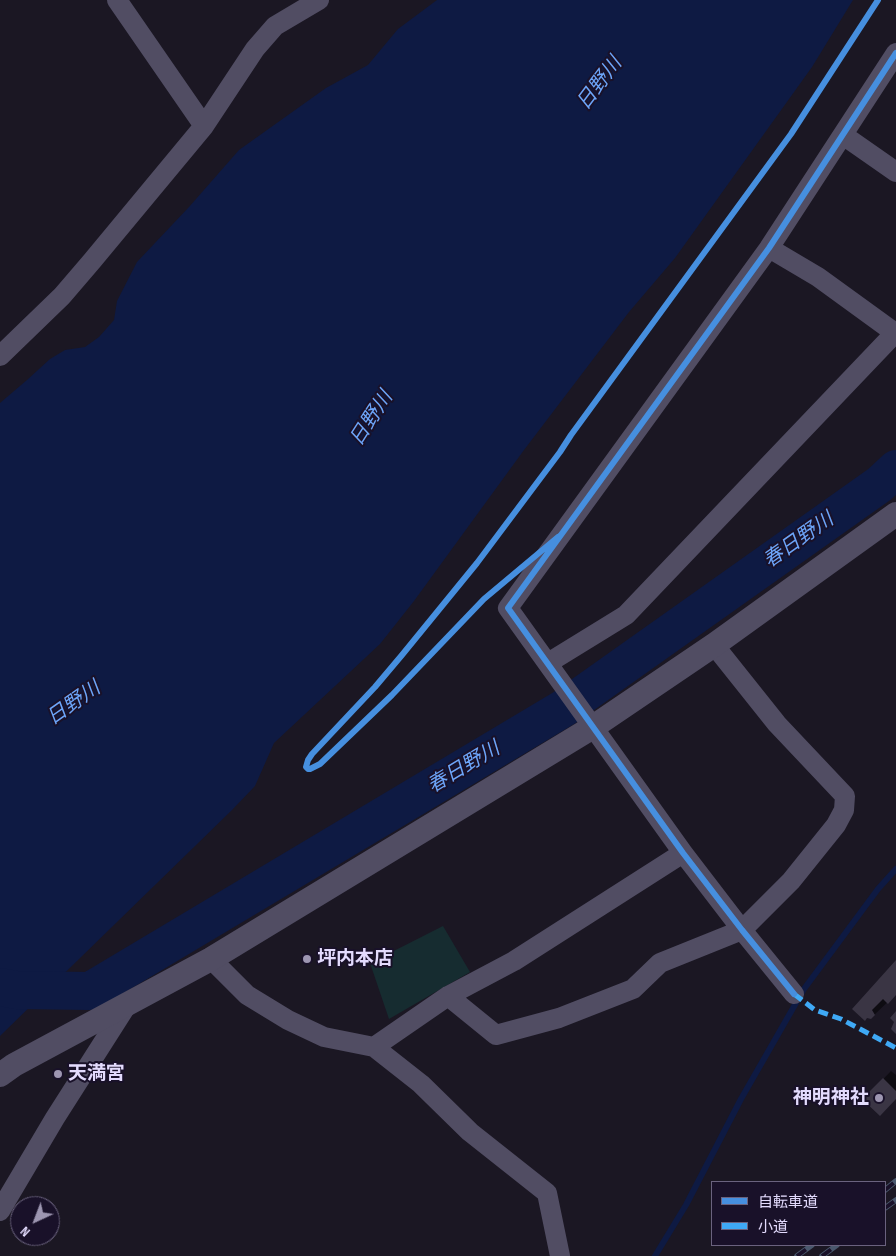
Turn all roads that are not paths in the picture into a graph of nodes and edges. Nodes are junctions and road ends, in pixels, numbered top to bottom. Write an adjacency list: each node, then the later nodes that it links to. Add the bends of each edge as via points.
1 (117, 0): 4 (street)
2 (319, 0): 4 (street, via 275,26 255,49)
3 (896, 53): 5 (street)
4 (204, 126): 9 (street, via 62,296)
5 (843, 135): 6 (street); 7 (street)
6 (896, 172)
7 (769, 248): 8 (street, via 818,277); 12 (street, via 508,608)
8 (896, 333): 12 (street, via 626,615)
9 (0, 356)
10 (895, 517): 11 (street)
11 (714, 646): 13 (street); 15 (street, via 777,724 845,796 844,810 836,825 792,881)
12 (554, 671): 13 (street)
13 (591, 723): 14 (street); 16 (street)
14 (683, 853): 15 (street); 18 (street, via 514,961)
15 (742, 930): 17 (street); 18 (street, via 660,963 633,989 560,1018 496,1035)
16 (211, 959): 19 (street); 20 (street, via 247,995 288,1020 324,1037)
17 (794, 994)
18 (448, 996): 20 (street)
19 (127, 1005): 21 (street); 22 (street, via 54,1118)
20 (374, 1047): 23 (street, via 421,1084 470,1132 547,1193)
21 (0, 1075)
22 (0, 1211)
23 (560, 1256)

